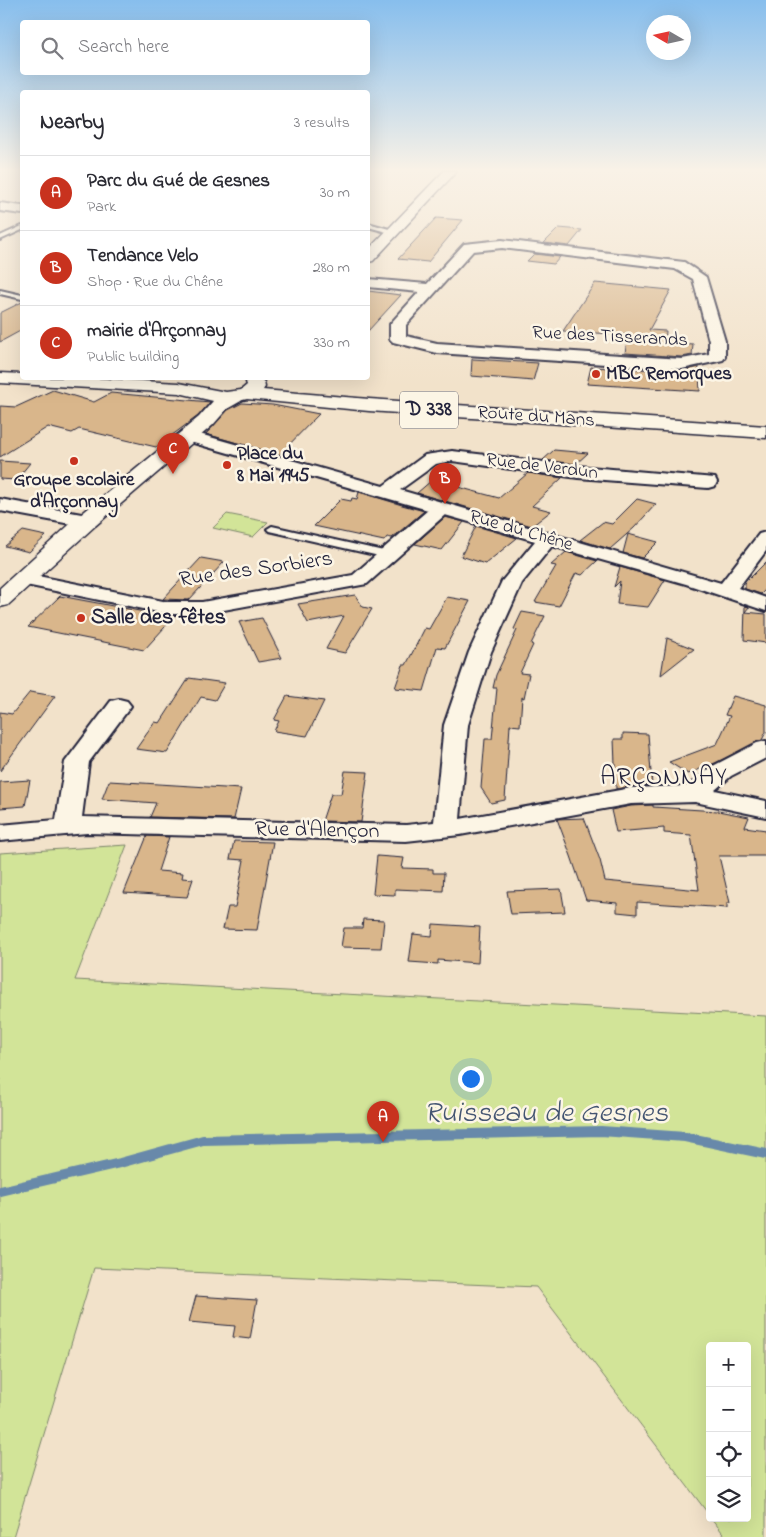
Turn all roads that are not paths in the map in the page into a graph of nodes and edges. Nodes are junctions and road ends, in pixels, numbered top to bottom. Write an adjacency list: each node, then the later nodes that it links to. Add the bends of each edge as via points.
1 (383, 243): 2 (main road)
2 (370, 256)
3 (370, 283): 4 (street)
4 (430, 289): 4 (street, Rue des Tisserands, via 398,324 398,339 437,348 682,364 717,357 717,341 699,277 678,264 502,244 469,246)
5 (0, 292): 6 (lane)
6 (20, 297)
7 (0, 370): 8 (main road)
8 (20, 371)
9 (0, 378): 10 (main road, Route du Mans / D 338)
10 (20, 379)
11 (41, 380): 13 (main road, Route du Mans / D 338)
12 (150, 380): 13 (main road, Route du Mans / D 338)
13 (231, 388): 14 (main road, Route du Mans / D 338, via 368,406); 15 (main road, via 206,421)
14 (766, 430)
15 (189, 436): 17 (street, Rue du Chêne); 20 (main road)
16 (708, 482): 17 (street, Rue de Verdun, via 578,472 452,456 430,459)
17 (386, 492): 19 (street, Rue du Chêne)
18 (0, 505): 20 (street)
19 (442, 508): 22 (street, Rue du Chêne); 24 (street, Rue des Sorbiers)
20 (87, 521): 25 (main road)
21 (272, 529): 24 (lane)
22 (548, 538): 26 (street, Rue du Chêne); 34 (street, via 512,580 480,652 456,725)
23 (763, 542): 26 (street)
24 (388, 555): 25 (street, Rue des Sorbiers, via 360,580 202,608 168,608)
25 (23, 579): 27 (main road)
26 (726, 591): 28 (street, Rue du Chêne)
27 (0, 600)
28 (766, 605)
29 (119, 706): 33 (street, via 76,762)
30 (766, 748): 31 (street, via 722,771)
31 (695, 794): 32 (street, Rue d'Alençon); 34 (street, Rue d'Alençon, via 631,796)
32 (766, 809)
33 (68, 827): 34 (street, Rue d'Alençon, via 406,833); 35 (street, Rue d'Alençon)
34 (446, 829)
35 (0, 833)

